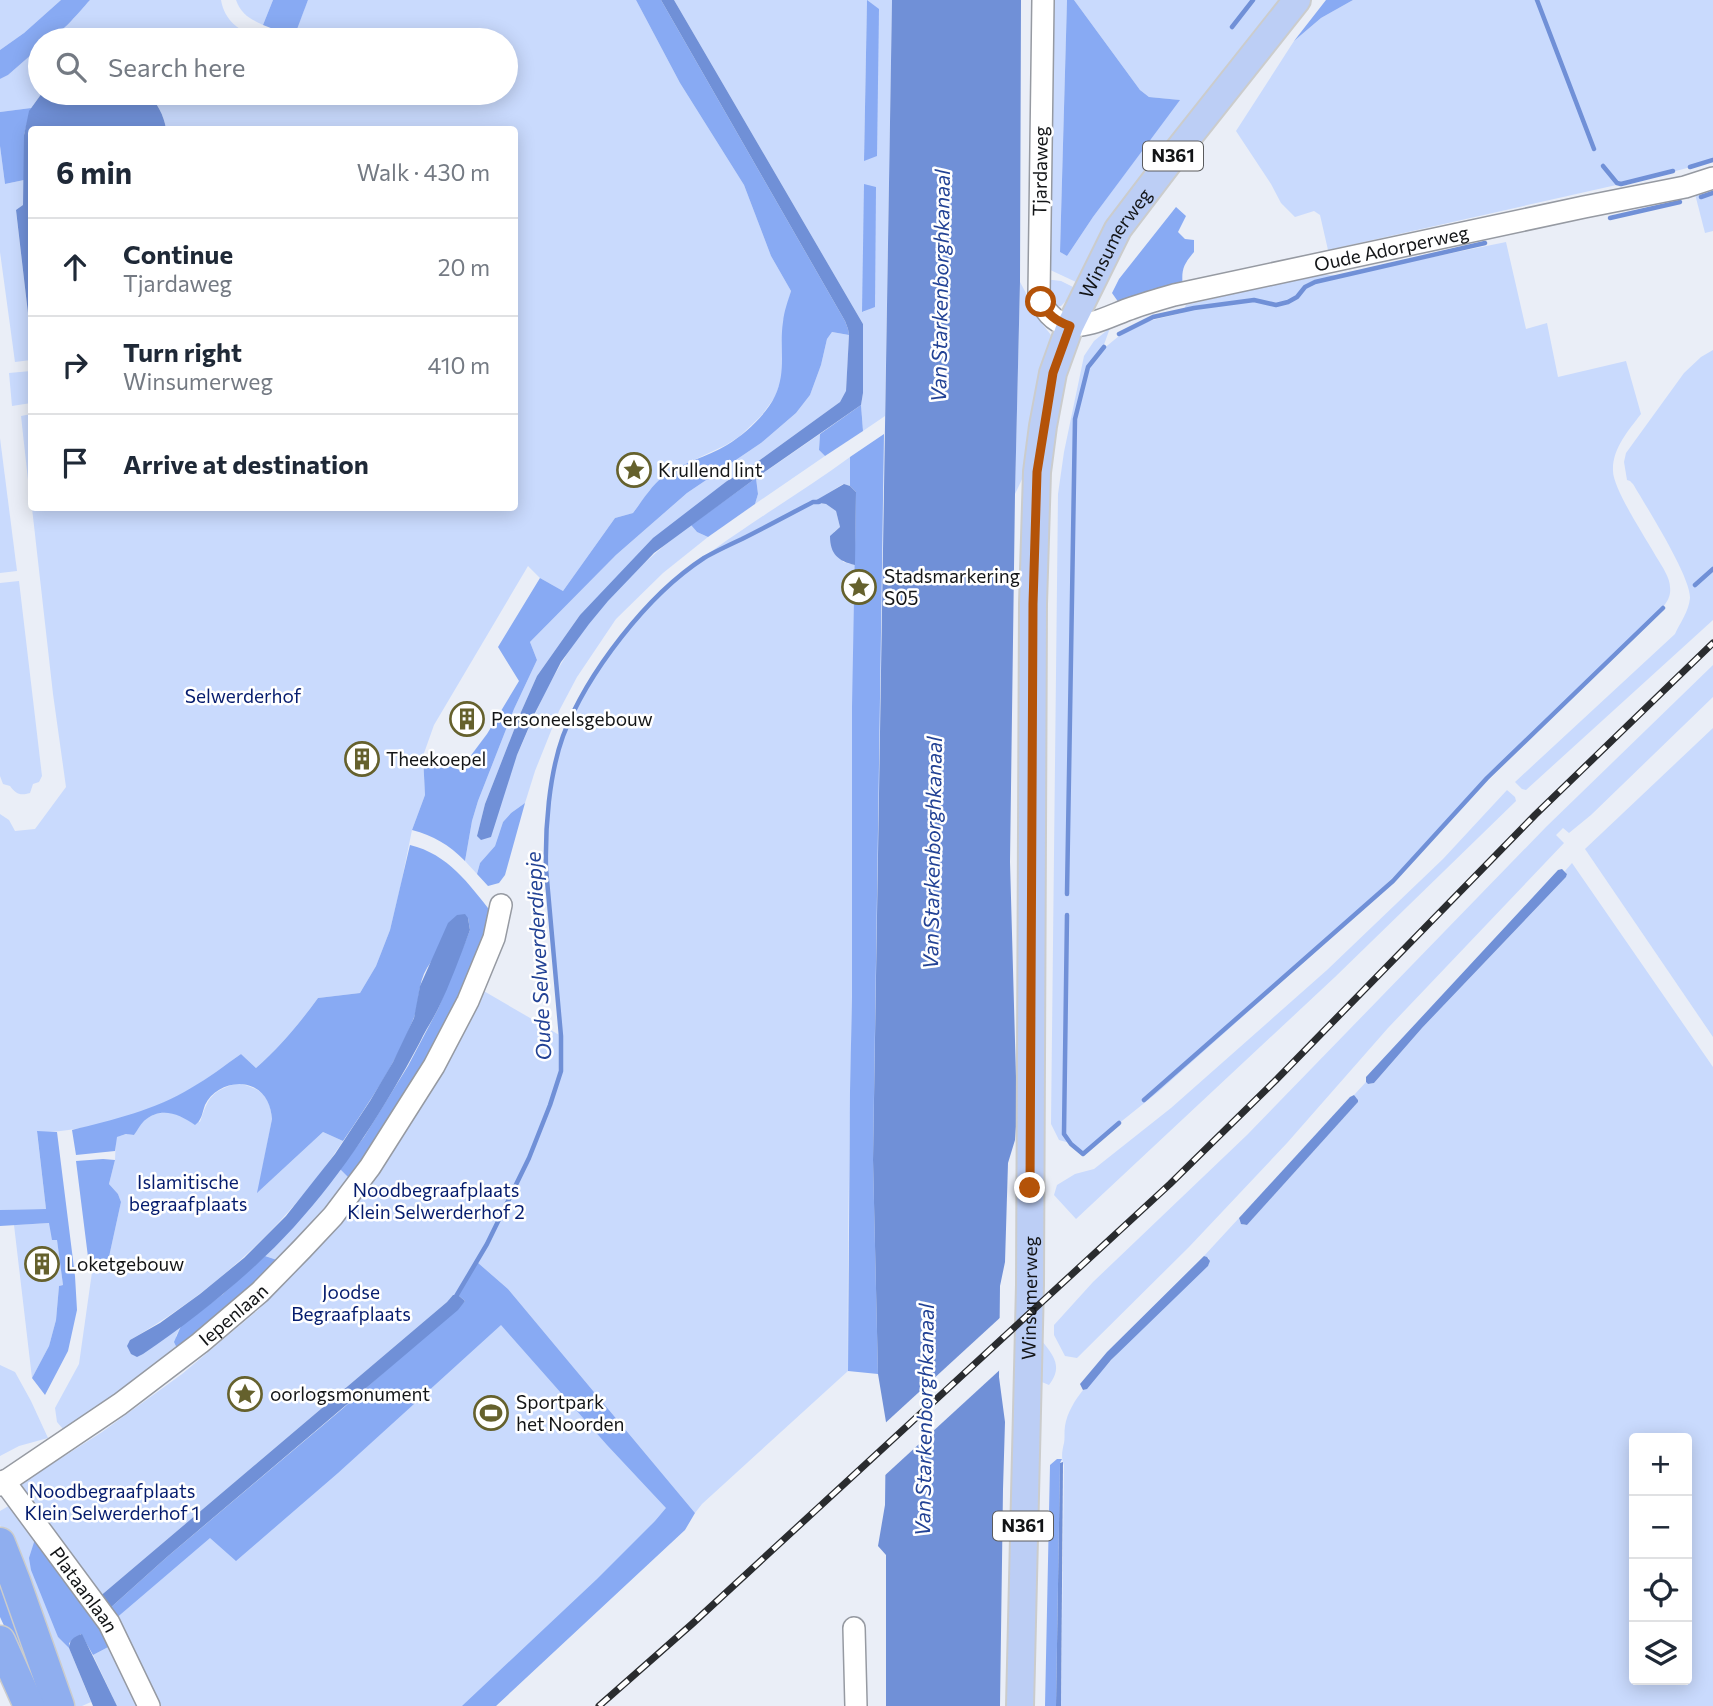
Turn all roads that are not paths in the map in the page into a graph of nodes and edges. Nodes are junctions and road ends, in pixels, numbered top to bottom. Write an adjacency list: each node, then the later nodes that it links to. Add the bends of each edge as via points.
1 (1043, 0): 4 (street, Tjardaweg, via 1039,295 1049,314)
2 (1297, 0): 4 (main road, Winsumerweg / N361, via 1118,229)
3 (1713, 178): 4 (street, Oude Adorperweg, via 1174,295)
4 (1070, 326): 16 (main road, Winsumerweg / N361, via 1053,373 1037,472 1030,1285)
5 (501, 905): 6 (street, Iepenlaan, via 494,938 468,1001 434,1066 333,1216 260,1292 200,1343 120,1404)
6 (2, 1483): 14 (street, Plataanlaan, via 109,1623)
7 (0, 1544): 13 (highway)
8 (854, 1628): 15 (street)
9 (0, 1641): 12 (highway)
10 (0, 1690): 11 (highway)
11 (7, 1706)
12 (29, 1706)
13 (59, 1706)
14 (149, 1706)
15 (856, 1706)
16 (1020, 1706)

